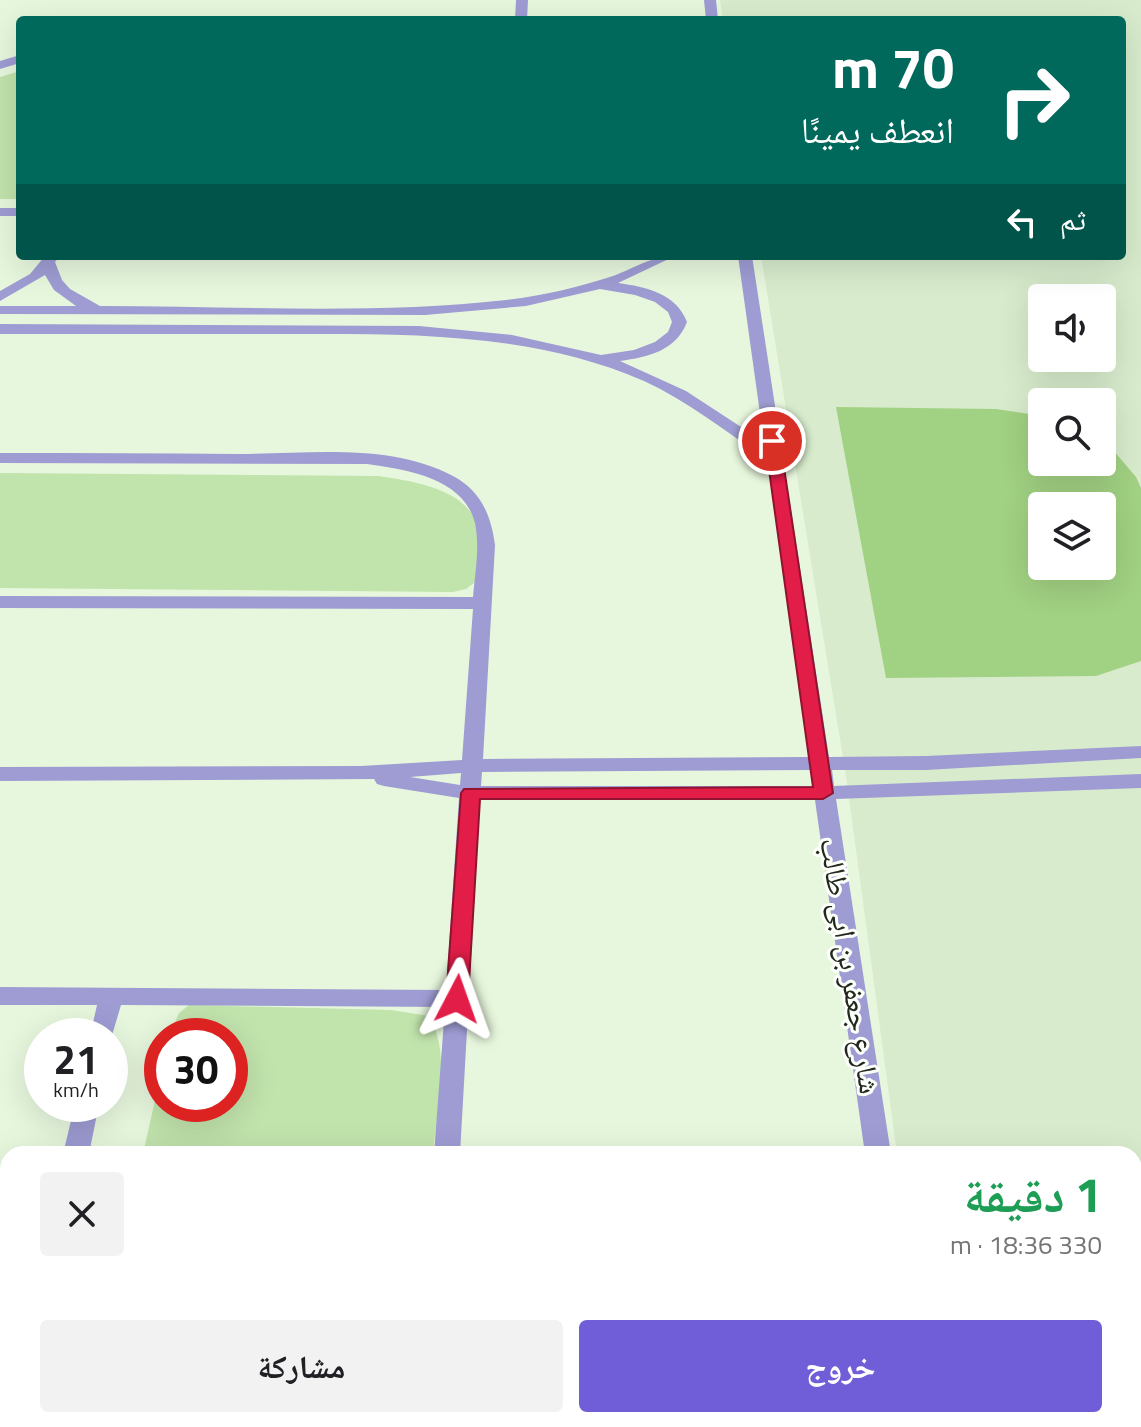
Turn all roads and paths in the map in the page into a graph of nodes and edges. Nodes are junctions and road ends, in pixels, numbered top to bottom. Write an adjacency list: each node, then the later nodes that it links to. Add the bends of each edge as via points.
1 (51, 260): 5 (street, via 35,277); 7 (street, via 51,277 60,289)
2 (661, 260): 4 (street)
3 (746, 260): 12 (street, شارع جعفر بن ابى طالب)
4 (599, 285): 8 (street, via 496,305); 11 (street, via 656,295 681,321 672,340 659,348)
5 (0, 297)
6 (0, 310): 7 (street)
7 (99, 310): 8 (street)
8 (347, 311): 10 (street)
9 (0, 329): 10 (street)
10 (344, 329): 11 (street, via 496,336)
11 (600, 359): 12 (street, via 691,400)
12 (775, 457): 17 (street, شارع جعفر بن ابى طالب)
13 (0, 458): 15 (street, via 367,459 412,467 459,487 477,504 487,524)
14 (0, 602): 15 (street)
15 (483, 603): 18 (street)
16 (1141, 752): 17 (street)
17 (819, 765): 18 (street); 23 (street, شارع جعفر بن ابى طالب)
18 (472, 766): 19 (street); 22 (street)
19 (361, 773): 20 (street); 22 (street)
20 (0, 774)
21 (1141, 781): 23 (street)
22 (470, 793): 23 (street); 26 (street)
23 (823, 793): 31 (street, شارع جعفر بن ابى طالب)
24 (0, 996): 25 (street)
25 (111, 997): 26 (street); 27 (street)
26 (457, 999): 30 (street)
27 (106, 1018)
28 (83, 1122): 29 (street)
29 (78, 1146)
30 (448, 1146)
31 (877, 1146)

